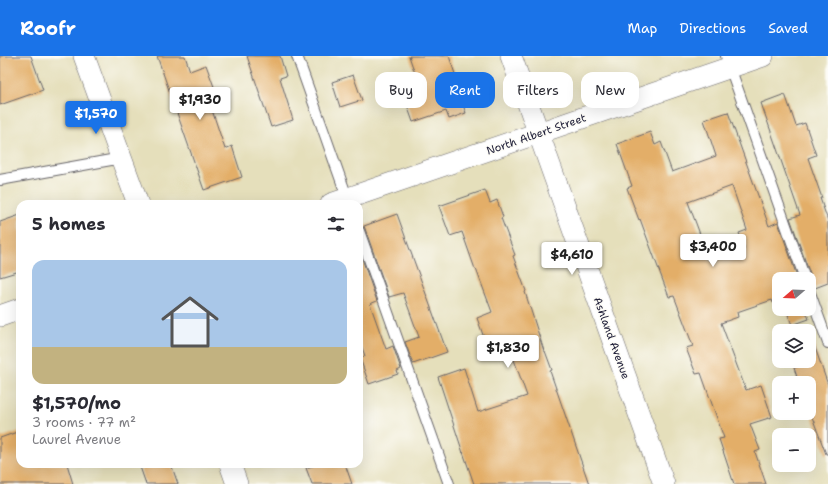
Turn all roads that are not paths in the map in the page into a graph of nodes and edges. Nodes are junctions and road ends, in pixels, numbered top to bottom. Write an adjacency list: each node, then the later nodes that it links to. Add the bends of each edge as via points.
1 (84, 56): 7 (street)
2 (297, 56): 10 (lane)
3 (511, 56): 6 (street, Ashland Avenue)
4 (763, 56): 5 (street, North Albert Street)
5 (728, 62): 6 (street, North Albert Street); 13 (lane)
6 (538, 133): 11 (street, North Albert Street); 21 (street, Ashland Avenue)
7 (122, 158): 8 (lane); 9 (street)
8 (0, 180)
9 (137, 200)
10 (341, 200)
11 (348, 200)
12 (363, 242): 20 (lane)
13 (803, 272)
14 (16, 310): 16 (street)
15 (816, 310): 17 (lane)
16 (0, 316)
17 (828, 343)
18 (231, 468): 19 (street)
19 (237, 484)
20 (449, 484)
21 (664, 484)

